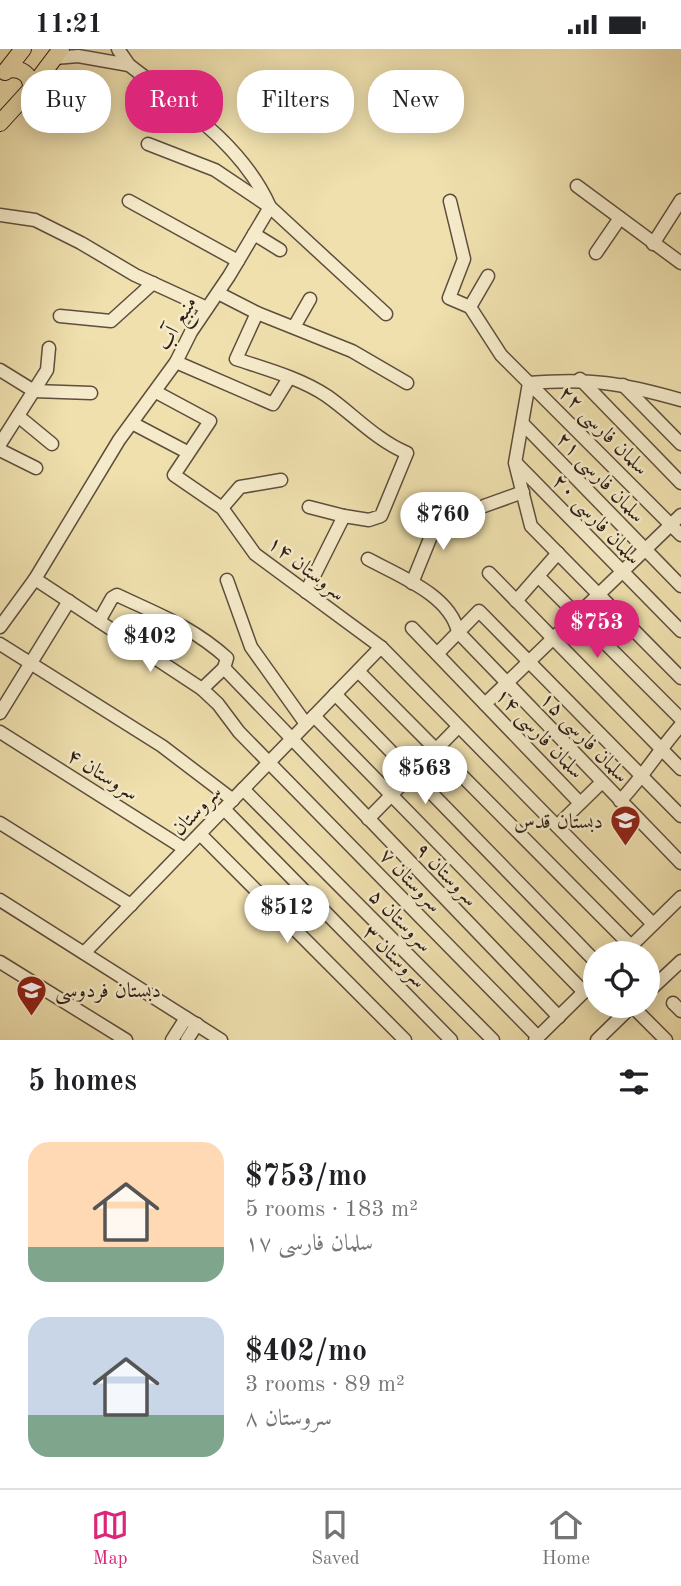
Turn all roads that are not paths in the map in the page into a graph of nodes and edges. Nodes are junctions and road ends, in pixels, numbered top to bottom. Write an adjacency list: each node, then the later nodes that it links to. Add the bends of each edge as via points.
1 (23, 49): 7 (main road)
2 (118, 49): 4 (street)
3 (58, 53): 4 (street); 6 (main road)
4 (129, 65): 15 (street, via 218,136 249,168)
5 (21, 70): 7 (main road)
6 (46, 70)
7 (3, 74)
8 (21, 101): 9 (main road)
9 (0, 123)
10 (148, 144): 15 (street, via 215,170)
11 (577, 186): 17 (street)
12 (681, 200): 19 (street)
13 (129, 201): 22 (street)
14 (450, 201): 28 (street, via 464,259 449,298)
15 (270, 207): 18 (street, منبع آب); 31 (street)
16 (0, 215): 25 (street, via 35,220)
17 (620, 218): 19 (street); 21 (street)
18 (254, 234): 20 (street); 22 (street, منبع آب)
19 (653, 244): 23 (street)
20 (281, 250)
21 (596, 253)
22 (238, 261): 26 (street, منبع آب)
23 (681, 263)
24 (488, 277): 28 (street)
25 (153, 283): 29 (street); 32 (street, via 111,321)
26 (218, 293): 29 (street, منبع آب); 30 (street)
27 (310, 299): 33 (street)
28 (470, 307): 40 (street, via 500,355)
29 (207, 308): 35 (street, منبع آب)
30 (257, 313): 33 (street); 37 (street, via 236,359)
31 (386, 314)
32 (60, 316)
33 (294, 327): 39 (street, via 352,351)
34 (49, 348): 42 (street, via 47,370)
35 (176, 362): 37 (street, via 273,404); 43 (street, منبع آب)
36 (0, 370): 42 (street)
37 (289, 378): 64 (street, via 325,395 382,440 407,453 381,516 369,520)
38 (580, 379): 40 (street); 41 (street); 57 (street)
39 (407, 383)
40 (529, 383): 48 (street); 65 (street, سلمان فارسی ۲۲)
41 (621, 383): 45 (street); 51 (street)
42 (34, 391): 44 (street); 46 (street)
43 (156, 392): 47 (street, منبع آب); 53 (street, via 210,421)
44 (91, 393)
45 (681, 400)
46 (18, 416): 49 (street); 50 (street)
47 (132, 423): 53 (street); 73 (street, منبع آب)
48 (523, 424): 54 (street); 67 (street, سلمان فارسی ۲۱)
49 (0, 444)
50 (51, 444)
51 (681, 445)
52 (0, 450): 55 (street)
53 (187, 452): 61 (street, سروستان ۱۴, via 174,475)
54 (515, 463): 58 (street); 70 (street, سلمان فارسی ۲۰)
55 (36, 468)
56 (281, 480): 61 (street, via 240,487)
57 (681, 483)
58 (523, 492): 59 (street); 68 (street, via 531,526)
59 (484, 506)
60 (309, 507): 64 (street)
61 (222, 508): 77 (street, سروستان ۱۴, via 255,554)
62 (442, 509): 75 (street)
63 (681, 515): 65 (street)
64 (344, 516): 77 (street)
65 (671, 525): 66 (street, سلمان فارسی ۲۲); 67 (street)
66 (681, 535)
67 (645, 549): 70 (street); 76 (street, سلمان فارسی ۲۱)
68 (558, 553): 72 (street); 78 (street)
69 (368, 559): 75 (street, سلمان فارسی ۱۵)
70 (622, 572): 78 (street); 85 (street, سلمان فارسی ۲۰)
71 (489, 573): 80 (street)
72 (538, 576): 80 (street); 81 (street)
73 (35, 579): 79 (street, سروستان ۷); 83 (street, منبع آب)
74 (228, 580): 102 (street, via 251,647)
75 (412, 583): 86 (street, سلمان فارسی ۱۵, via 455,619)
76 (681, 586)
77 (306, 592): 89 (street, سروستان ۱۴)
78 (599, 594): 81 (street); 95 (street)
79 (69, 601): 82 (street, سروستان ۷); 92 (street)
80 (516, 601): 87 (street)
81 (578, 615): 87 (street); 101 (street)
82 (99, 621): 93 (street, سروستان ۹, via 117,596 193,630 227,658); 97 (street, سروستان ۷)
83 (0, 627)
84 (412, 628): 90 (street, سلمان فارسی ۱۴)
85 (681, 631)
86 (458, 632): 90 (street); 91 (street, via 479,611); 96 (street, سلمان فارسی ۱۵)
87 (553, 639): 91 (street); 107 (street)
88 (0, 644): 92 (street, سروستان ۳)
89 (380, 647): 94 (street, سروستان); 104 (street, سروستان ۱۴)
90 (437, 654): 99 (street, سلمان فارسی ۱۴)
91 (529, 662): 96 (street); 112 (street)
92 (30, 664): 100 (street); 118 (street, سروستان ۳, via 162,746)
93 (224, 668): 97 (street); 106 (street, سروستان ۹)
94 (358, 671): 98 (street, سروستان); 108 (street)
95 (681, 678)
96 (506, 684): 99 (street); 113 (street, سلمان فارسی ۱۵)
97 (202, 689): 109 (street, سروستان ۷)
98 (335, 694): 102 (street, سروستان); 111 (street)
99 (485, 704): 117 (street, سلمان فارسی ۱۴)
100 (0, 713)
101 (681, 719)
102 (310, 720): 106 (street, سروستان); 115 (street)
103 (681, 725): 107 (street)
104 (458, 727): 108 (street); 122 (street, سروستان ۱۴)
105 (0, 732): 124 (street, سروستان ۴)
106 (290, 740): 109 (street, سروستان); 120 (street, سروستان ۹)
107 (660, 748): 110 (street); 112 (street)
108 (436, 750): 111 (street); 130 (street)
109 (270, 761): 114 (street, سروستان); 144 (street, سروستان ۷)
110 (681, 769)
111 (413, 774): 115 (street); 132 (street)
112 (643, 777): 116 (street); 119 (street)
113 (602, 782): 116 (street, سلمان فارسی ۱۵); 117 (street)
114 (243, 789): 118 (street, سروستان); 150 (street, سروستان ۵)
115 (391, 795): 120 (street); 137 (street)
116 (620, 801): 125 (street, سلمان فارسی ۱۵)
117 (580, 803): 122 (street, سلمان فارسی ۱۴)
118 (228, 804): 123 (street, سروستان); 149 (street, سروستان ۳)
119 (681, 816)
120 (368, 819): 139 (street, سروستان ۹)
121 (0, 823): 128 (street)
122 (557, 826): 129 (street)
123 (200, 834): 124 (street, سروستان); 143 (street)
124 (186, 849): 128 (street, سروستان)
125 (681, 863)
126 (681, 897): 129 (street)
127 (0, 900): 133 (street)
128 (131, 905): 133 (street, سروستان)
129 (653, 924): 131 (street)
130 (619, 941)
131 (636, 941)
132 (583, 949)
133 (84, 953): 142 (street)
134 (0, 962): 145 (street)
135 (680, 963): 136 (street)
136 (660, 981)
137 (583, 991)
138 (583, 993): 139 (street)
139 (559, 1017): 144 (street)
140 (620, 1018): 151 (street)
141 (644, 1018): 152 (street)
142 (191, 1021): 146 (street); 147 (street); 148 (street)
143 (402, 1037)
144 (537, 1039)
145 (126, 1040)
146 (172, 1040)
147 (187, 1040)
148 (221, 1040)
149 (451, 1040)
150 (493, 1040)
151 (597, 1040)
152 (666, 1040)

